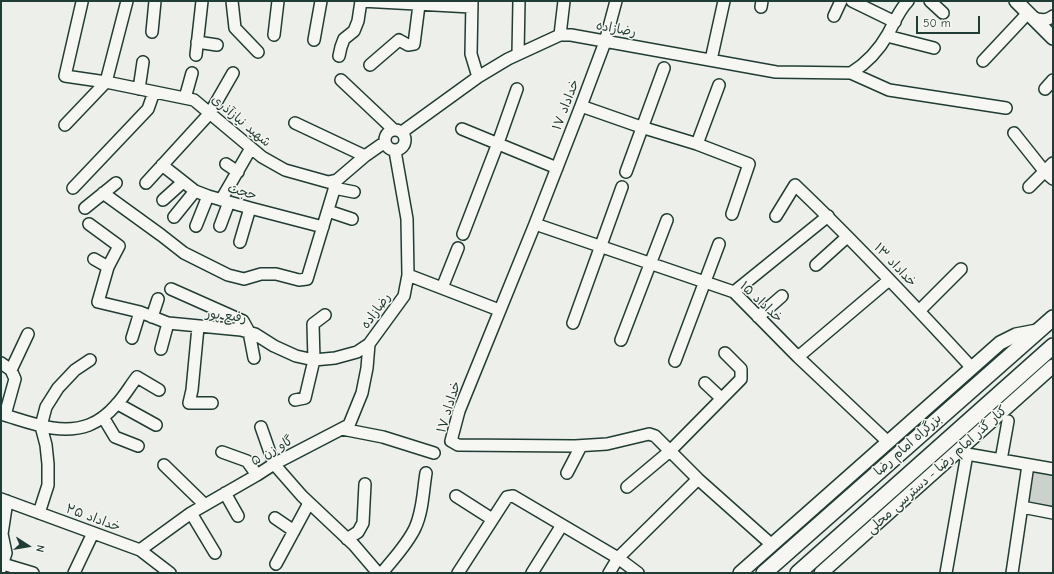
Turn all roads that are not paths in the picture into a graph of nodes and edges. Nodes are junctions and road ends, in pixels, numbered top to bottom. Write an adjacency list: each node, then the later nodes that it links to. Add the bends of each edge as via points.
1 (127, 1): 50 (street)
2 (155, 1): 25 (street)
3 (202, 1): 31 (street)
4 (232, 1): 35 (street, via 235,28)
5 (278, 1): 26 (street)
6 (321, 1): 30 (street)
7 (361, 1): 19 (street); 38 (street, via 354,32 344,39)
8 (519, 1): 36 (street)
9 (564, 1): 27 (street)
10 (616, 1): 32 (street, خداداد ۱۷)
11 (724, 1): 39 (street)
12 (841, 1): 22 (street)
13 (852, 1): 24 (street)
14 (908, 1): 24 (street)
15 (930, 1): 20 (street)
16 (1016, 1): 21 (main road)
17 (82, 2): 50 (street, شهید نیازآذری, via 65,76)
18 (471, 4): 19 (street); 47 (street, via 471,54)
19 (419, 5): 42 (street, via 414,44 408,45 399,40)
20 (943, 12)
21 (1030, 15): 23 (street, via 1044,20); 29 (main road); 40 (street)
22 (834, 16)
23 (1053, 16)
24 (895, 22): 28 (street)
25 (152, 32)
26 (274, 35)
27 (560, 35): 32 (street, رضازاده); 36 (street, رضازاده)
28 (887, 36): 34 (street); 46 (street, via 873,56)
29 (1053, 38)
30 (314, 40)
31 (197, 42): 33 (street); 37 (street)
32 (605, 42): 39 (street, رضازاده); 57 (street, خداداد ۱۷)
33 (217, 45)
34 (934, 48)
35 (258, 52)
36 (518, 54): 47 (street, رضازاده)
37 (196, 55)
38 (339, 56)
39 (711, 60): 46 (street, رضازاده, via 776,72)
40 (983, 61)
41 (143, 62): 52 (street)
42 (370, 65)
43 (664, 68): 62 (street)
44 (192, 73): 56 (street)
45 (233, 73): 59 (street)
46 (851, 73): 58 (street, via 889,90)
47 (478, 77): 64 (street, رضازاده)
48 (341, 80): 64 (street)
49 (1053, 80): 54 (street)
50 (106, 82): 52 (street, شهید نیازآذری); 61 (street)
51 (719, 85): 68 (street)
52 (139, 89): 55 (street, شهید نیازآذری)
53 (517, 89): 67 (street)
54 (1045, 89)
55 (154, 92): 56 (street, شهید نیازآذری); 85 (street, via 148,109)
56 (185, 98): 59 (street, شهید نیازآذری, via 194,100)
57 (581, 106): 62 (street); 75 (street, خداداد ۱۷)
58 (1006, 108)
59 (210, 113): 69 (street, شهید نیازآذری); 74 (street)
60 (295, 123): 71 (street)
61 (65, 125)
62 (641, 127): 68 (street); 77 (street)
63 (462, 129): 67 (street)
64 (398, 131): 66 (street, via 387,134); 70 (street, via 405,135 405,144)
65 (1014, 133): 78 (street)
66 (385, 142): 70 (street, via 388,148); 71 (street)
67 (498, 143): 75 (street); 106 (street)
68 (697, 144): 95 (street, via 749,164)
69 (251, 148): 76 (street); 82 (street, شهید نیازآذری, via 286,170)
70 (395, 151): 117 (street, رضازاده, via 407,219)
71 (365, 156): 82 (street)
72 (1053, 163): 78 (street)
73 (226, 164): 76 (street)
74 (162, 165): 79 (street, حجت); 81 (street)
75 (557, 168): 102 (street, خداداد ۱۷)
76 (238, 172): 91 (street)
77 (626, 172)
78 (1049, 176): 84 (street)
79 (183, 182): 86 (street, حجت); 90 (street)
80 (116, 183): 88 (street)
81 (146, 183)
82 (336, 184): 87 (street, شهید نیازآذری); 94 (street)
83 (622, 187): 110 (street)
84 (1029, 187)
85 (73, 188)
86 (195, 190): 89 (street, حجت); 98 (street)
87 (354, 192)
88 (103, 193): 92 (street); 105 (street, via 162,234 184,253 228,275 244,279 261,274 276,274 299,280 307,279)
89 (208, 196): 91 (street, حجت); 103 (street)
90 (163, 200)
91 (225, 202): 93 (street, حجت); 104 (street)
92 (85, 208)
93 (250, 208): 105 (street, حجت); 108 (street)
94 (328, 211): 99 (street); 105 (street)
95 (732, 214)
96 (776, 216): 97 (street, خداداد ۱۳, via 795,185)
97 (828, 216): 107 (street, خداداد ۱۳); 122 (street)
98 (174, 217)
99 (352, 219)
100 (667, 220): 113 (street)
101 (89, 224): 115 (street, via 119,246)
102 (535, 224): 110 (street, خداداد ۱۵); 125 (street, خداداد ۱۷)
103 (196, 226)
104 (220, 226)
105 (323, 227)
106 (463, 234)
107 (847, 237): 114 (street); 118 (street, خداداد ۱۳)
108 (240, 242)
109 (719, 244): 119 (street)
110 (600, 247): 113 (street, خداداد ۱۵); 133 (street)
111 (458, 248): 120 (street)
112 (94, 258): 115 (street)
113 (650, 263): 119 (street, خداداد ۱۵); 139 (street)
114 (816, 265)
115 (108, 266): 127 (street, رفیع پور, via 98,302)
116 (961, 269): 126 (street)
117 (408, 275): 120 (street); 140 (street, رضازاده, via 404,296)
118 (889, 280): 126 (street, خداداد ۱۳); 145 (street)
119 (704, 282): 122 (street, خداداد ۱۵); 149 (street)
120 (442, 288): 125 (street)
121 (171, 289): 136 (street, via 243,321)
122 (734, 292): 130 (street, خداداد ۱۵)
123 (782, 296): 130 (street)
124 (158, 299): 129 (street)
125 (500, 310): 170 (street, خداداد ۱۷, via 459,411 451,441 458,445)
126 (919, 310): 152 (street, خداداد ۱۳)
127 (140, 312): 129 (street, رفیع پور); 138 (street)
128 (325, 315): 148 (street, via 314,324)
129 (152, 317): 132 (street, رفیع پور)
130 (758, 317): 145 (street, خداداد ۱۵)
131 (1053, 318): 135 (highway, بزرگراه امام رضا)
132 (168, 323): 134 (street, رفیع پور); 142 (street)
133 (573, 323)
134 (198, 327): 136 (street, رفیع پور); 158 (street, via 189,403)
135 (1037, 331): 152 (main road, via 1004,340); 199 (highway, بزرگراه امام رضا)
136 (249, 332): 146 (street); 148 (street, رفیع پور, via 296,356)
137 (28, 334): 153 (street)
138 (132, 338)
139 (621, 340)
140 (369, 344): 148 (street, رفیع پور, via 357,352); 167 (street, گاو زن ۵, via 362,393 349,425)
141 (1053, 346): 221 (highway, بزرگراه امام رضا)
142 (161, 349)
143 (725, 353): 156 (street, via 741,369 740,379)
144 (1053, 356): 159 (main road, via 1027,380)
145 (798, 357): 168 (street, خداداد ۱۵)
146 (254, 358)
147 (90, 360): 165 (street, via 75,370 58,388 46,406)
148 (314, 360): 157 (street, via 305,398)
149 (675, 361)
150 (1, 363): 153 (street)
151 (1053, 366): 159 (main road, کنار گذر امام رضا - دسترسی محلی)
152 (972, 368): 168 (main road)
153 (11, 370): 161 (street, via 15,379)
154 (705, 383): 156 (street)
155 (159, 390): 160 (street, via 137,378)
156 (721, 398): 171 (street)
157 (295, 400)
158 (212, 403)
159 (1012, 403): 211 (main road, کنار گذر امام رضا - دسترسی محلی)
160 (118, 404): 162 (street); 164 (street)
161 (3, 415): 165 (street)
162 (104, 417): 165 (street, via 89,425 68,429); 169 (street, via 115,437)
163 (1008, 421): 174 (street)
164 (156, 425)
165 (42, 426): 192 (street, via 48,464 48,485)
166 (261, 427): 175 (street)
167 (342, 429): 173 (street, via 383,437); 175 (street, گاو زن ۵)
168 (888, 442): 185 (main road)
169 (138, 446)
170 (581, 446): 171 (street, خداداد ۱۷, via 607,444 649,434 655,436); 180 (street)
171 (670, 451): 182 (street, خداداد ۱۷); 184 (street)
172 (222, 452): 181 (street, via 247,461)
173 (434, 453)
174 (1001, 460): 177 (street); 222 (street, via 967,454)
175 (274, 464): 181 (street, گاو زن ۵); 189 (street)
176 (164, 465): 190 (street)
177 (1028, 465): 178 (street); 191 (street)
178 (1053, 469)
179 (426, 473): 215 (street, via 421,511 415,528)
180 (567, 473)
181 (257, 475): 186 (street, گاو زن ۵)
182 (698, 479): 203 (street, خداداد ۱۷); 206 (street)
183 (365, 484): 202 (street, via 363,523 358,532)
184 (627, 488)
185 (837, 488): 199 (main road); 203 (main road)
186 (225, 493): 190 (street, گاو زن ۵); 195 (street)
187 (456, 496): 197 (street)
188 (4, 500): 192 (street, خداداد ۲۵); 207 (street, via 2,534 6,553)
189 (309, 503): 200 (street); 202 (street)
190 (204, 505): 193 (street, گاو زن ۵)
191 (1022, 507): 194 (street); 223 (street)
192 (39, 513): 201 (street, خداداد ۲۵)
193 (191, 513): 204 (street, گاو زن ۵); 205 (street)
194 (1053, 513)
195 (238, 516)
196 (275, 518): 200 (street)
197 (492, 519): 198 (street, via 507,497 513,496); 216 (street)
198 (562, 525): 206 (street); 217 (street)
199 (812, 530): 220 (highway, بزرگراه امام رضا)
200 (294, 531): 208 (street)
201 (93, 533): 204 (street, خداداد ۲۵); 213 (street)
202 (347, 539): 209 (street)
203 (772, 545): 210 (main road)
204 (140, 550): 214 (street, خداداد ۲۵)
205 (215, 553)
206 (618, 558): 218 (street); 219 (street)
207 (2, 563): 212 (street)
208 (276, 564)
209 (370, 570)
210 (744, 572)
211 (824, 572)
212 (33, 573)
213 (74, 573)
214 (170, 573)
215 (382, 573)
216 (458, 573)
217 (532, 573)
218 (609, 573)
219 (638, 573)
220 (764, 573)
221 (798, 573)
222 (946, 573)
223 (1012, 573)

